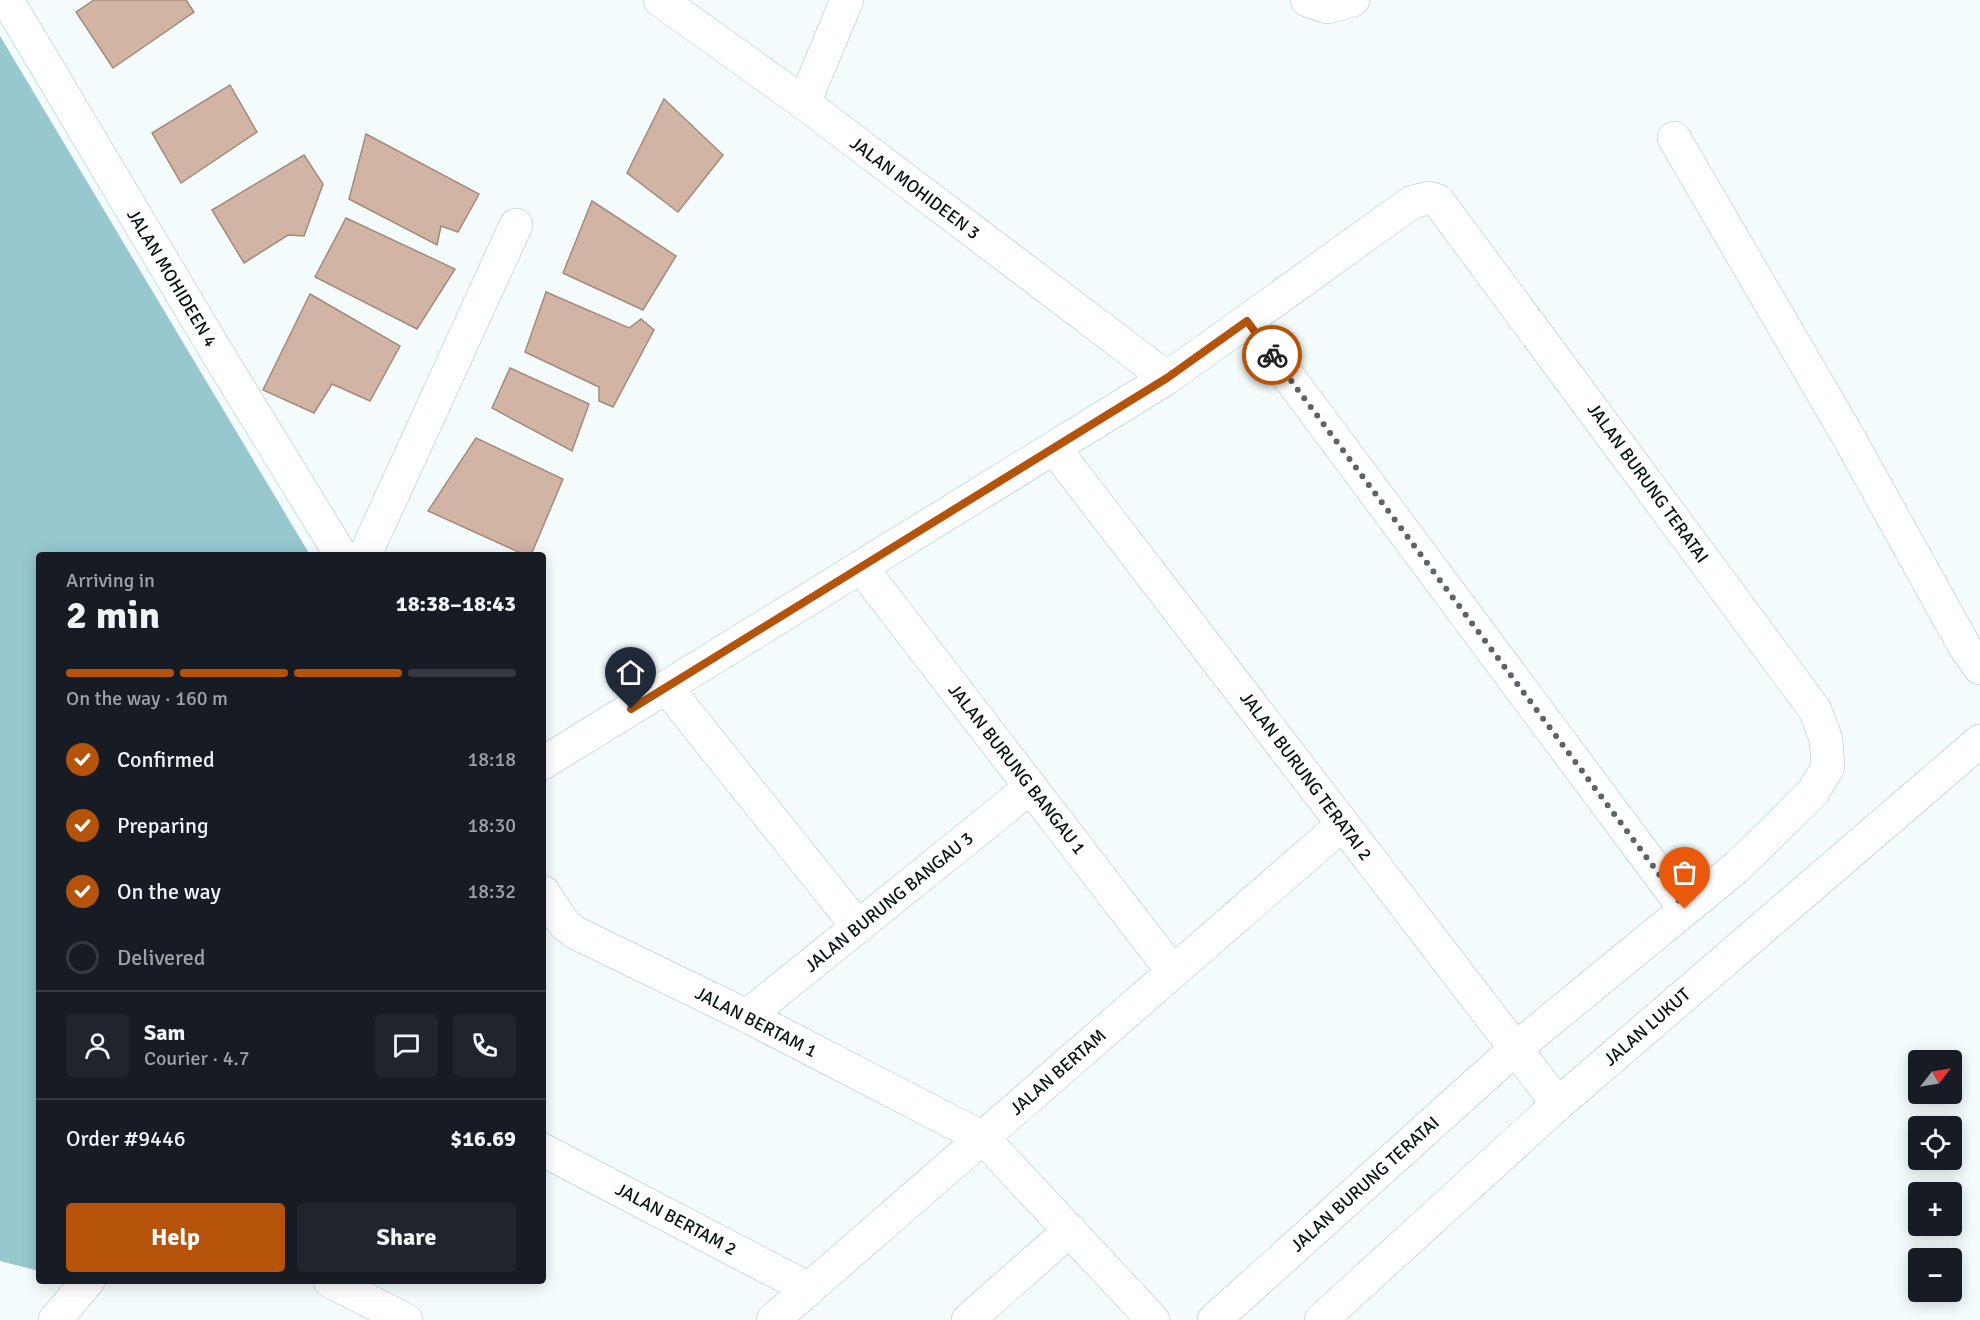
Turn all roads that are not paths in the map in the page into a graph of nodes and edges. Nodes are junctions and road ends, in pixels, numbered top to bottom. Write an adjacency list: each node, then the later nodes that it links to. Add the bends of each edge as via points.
1 (7, 0): 12 (street, JALAN MOHIDEEN 4)
2 (660, 0): 6 (street, JALAN MOHIDEEN 3)
3 (847, 0): 6 (street)
4 (1307, 0): 5 (street, via 1328,8)
5 (1350, 2)
6 (804, 104): 10 (street, JALAN MOHIDEEN 3)
7 (1674, 138): 15 (street)
8 (516, 225): 13 (street)
9 (1247, 321): 10 (street); 22 (street); 22 (street, JALAN BURUNG TERATAI, via 1412,202 1429,198 1445,207 1815,710 1826,739 1828,767 1813,792 1737,867)
10 (1167, 378): 11 (street)
11 (1054, 448): 14 (street); 20 (street, JALAN BURUNG TERATAI 2)
12 (339, 552)
13 (366, 552)
14 (861, 567): 16 (street); 19 (street, JALAN BURUNG BANGAU 1)
15 (1980, 668)
16 (666, 687): 18 (street); 23 (street)
17 (1980, 741): 27 (street, JALAN LUKUT)
18 (546, 761)
19 (1031, 787): 23 (street, JALAN BURUNG BANGAU 3); 24 (street, JALAN BURUNG BANGAU 1)
20 (1343, 824): 24 (street, JALAN BERTAM); 26 (street, JALAN BURUNG TERATAI 2)
21 (546, 896): 25 (street, JALAN BERTAM 1, via 571,929)
22 (1685, 909): 26 (street, JALAN BURUNG TERATAI)
23 (858, 927): 25 (street, JALAN BURUNG BANGAU 3)
24 (1173, 972): 28 (street, JALAN BERTAM)
25 (747, 1016): 28 (street, JALAN BERTAM 1)
26 (1515, 1049): 27 (street, JALAN BURUNG TERATAI 2); 39 (street, JALAN BURUNG TERATAI)
27 (1558, 1104): 40 (street, JALAN LUKUT)
28 (983, 1138): 30 (street, JALAN BERTAM 1); 33 (street, JALAN BERTAM)
29 (546, 1152): 33 (street, JALAN BERTAM 2)
30 (1070, 1230): 37 (street); 38 (street, JALAN BERTAM 1)
31 (85, 1284): 34 (street)
32 (336, 1284): 35 (street)
33 (809, 1289): 36 (street, JALAN BERTAM)
34 (55, 1320)
35 (406, 1320)
36 (773, 1320)
37 (968, 1320)
38 (1153, 1320)
39 (1214, 1320)
40 (1322, 1320)

